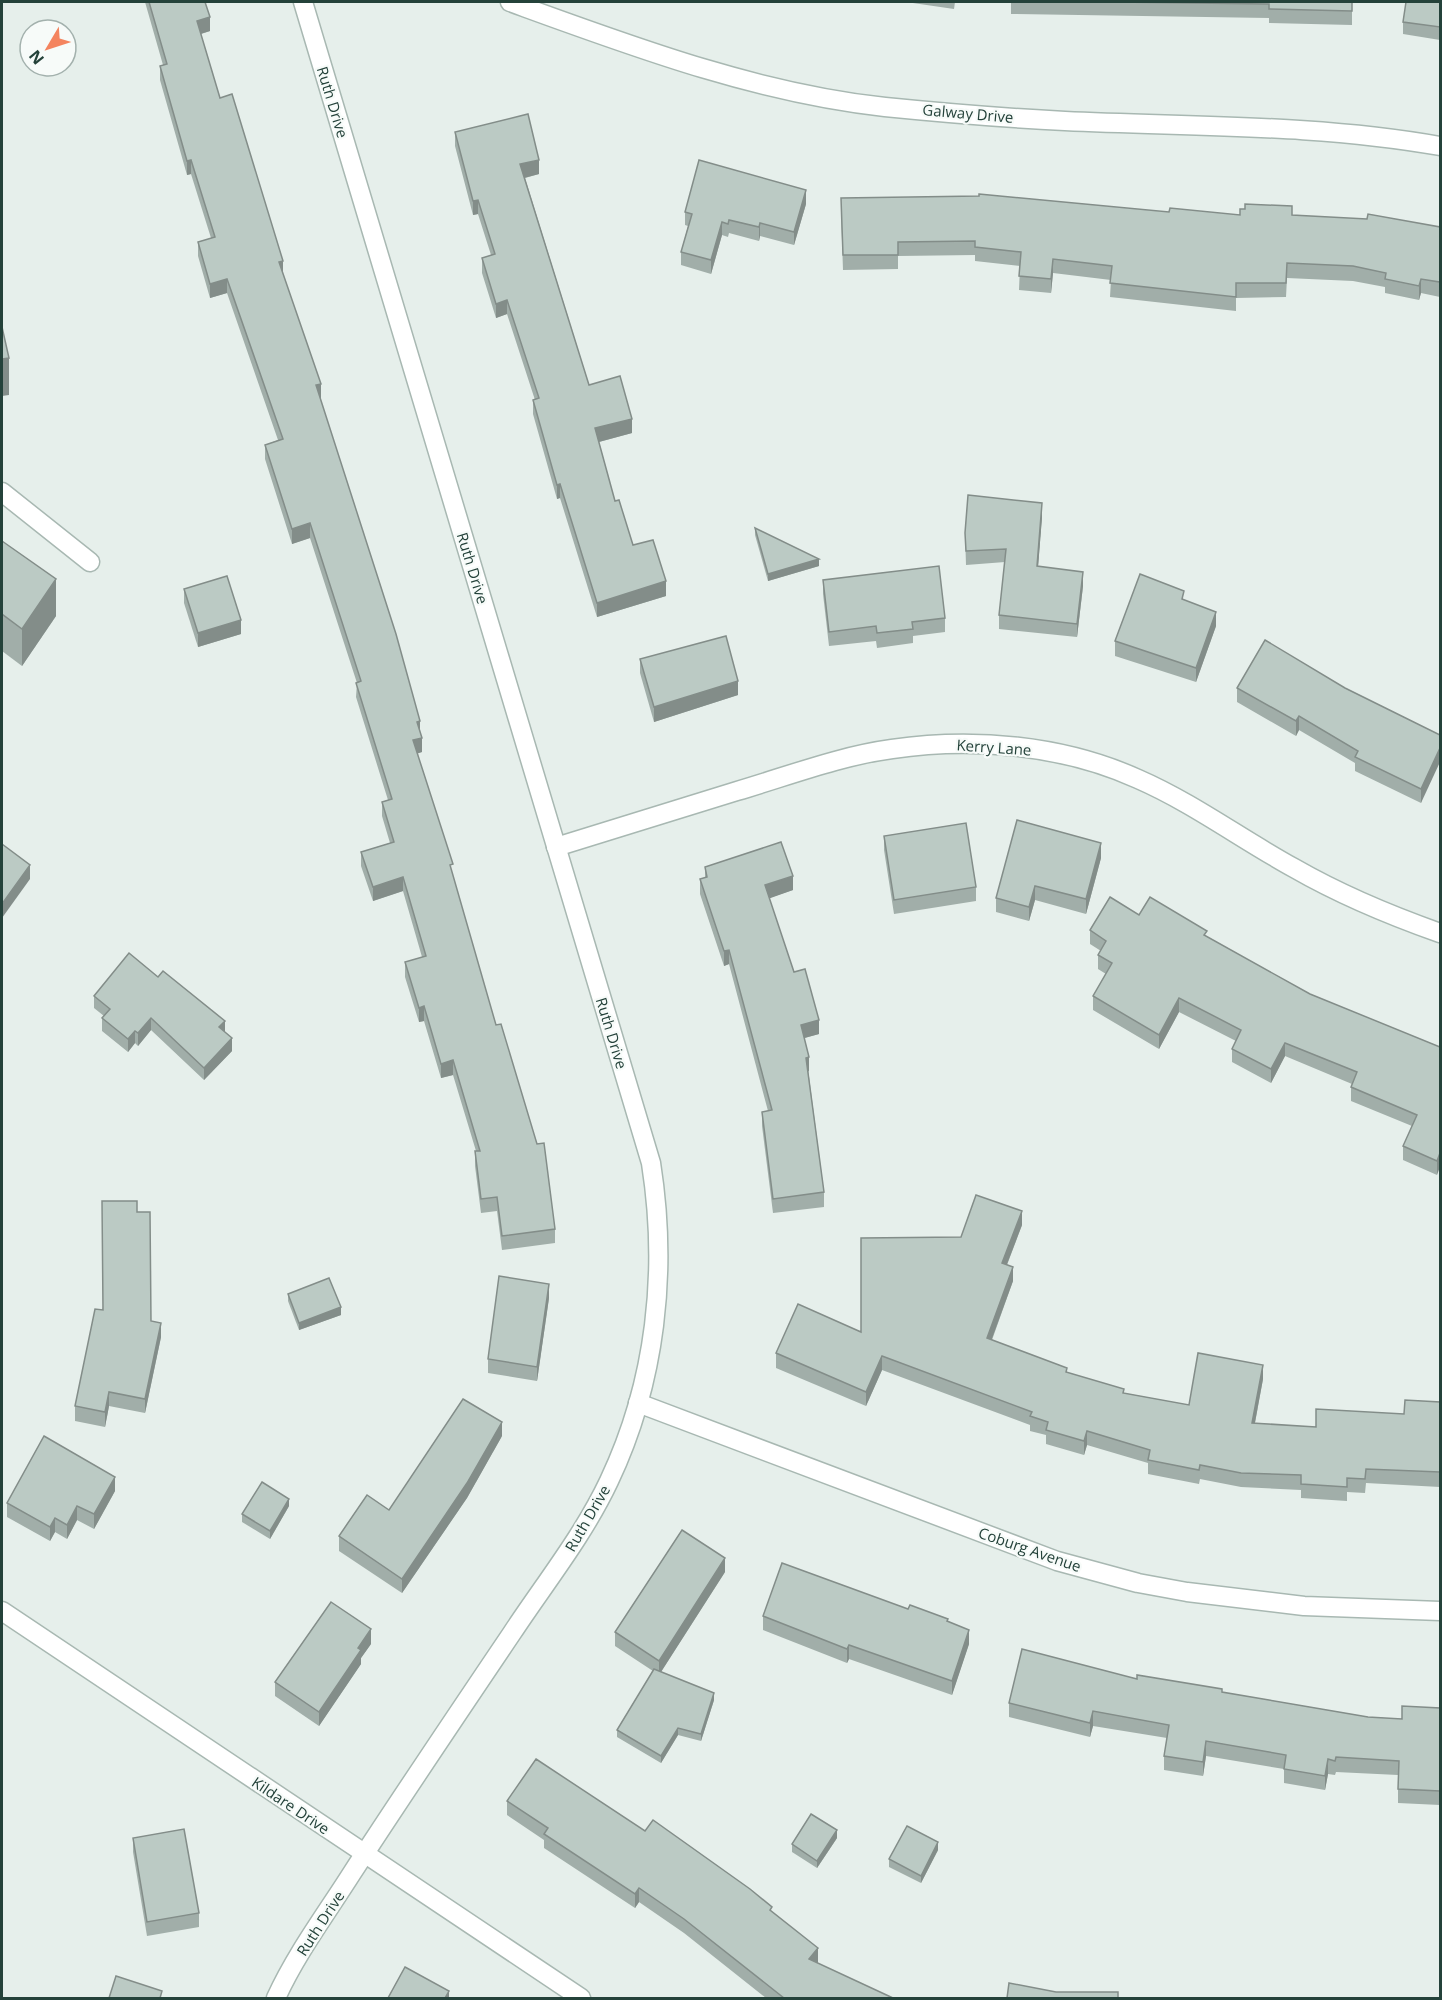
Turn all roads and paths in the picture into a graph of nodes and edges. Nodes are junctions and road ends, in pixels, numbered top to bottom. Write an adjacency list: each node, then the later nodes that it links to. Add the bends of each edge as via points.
1 (303, 2): 6 (street, Ruth Drive)
2 (510, 2): 3 (street, Galway Drive, via 713,72 822,97 1065,121 1201,124 1345,134)
3 (1440, 146)
4 (2, 492): 5 (street)
5 (90, 562)
6 (556, 847): 7 (street, Kerry Lane, via 821,766 891,749 952,744 1018,746 1097,764 1137,778 1356,901); 8 (street, Ruth Drive, via 651,1163 657,1203 657,1323)
7 (1440, 933)
8 (638, 1403): 10 (street, Coburg Avenue, via 1057,1561 1138,1583 1304,1606); 11 (street, Ruth Drive, via 608,1483 570,1549)
9 (2, 1611): 11 (street, Kildare Drive)
10 (1440, 1611)
11 (364, 1854): 12 (street, Ruth Drive, via 287,1974); 13 (street, Kildare Drive)
12 (276, 1998)
13 (581, 1998)

